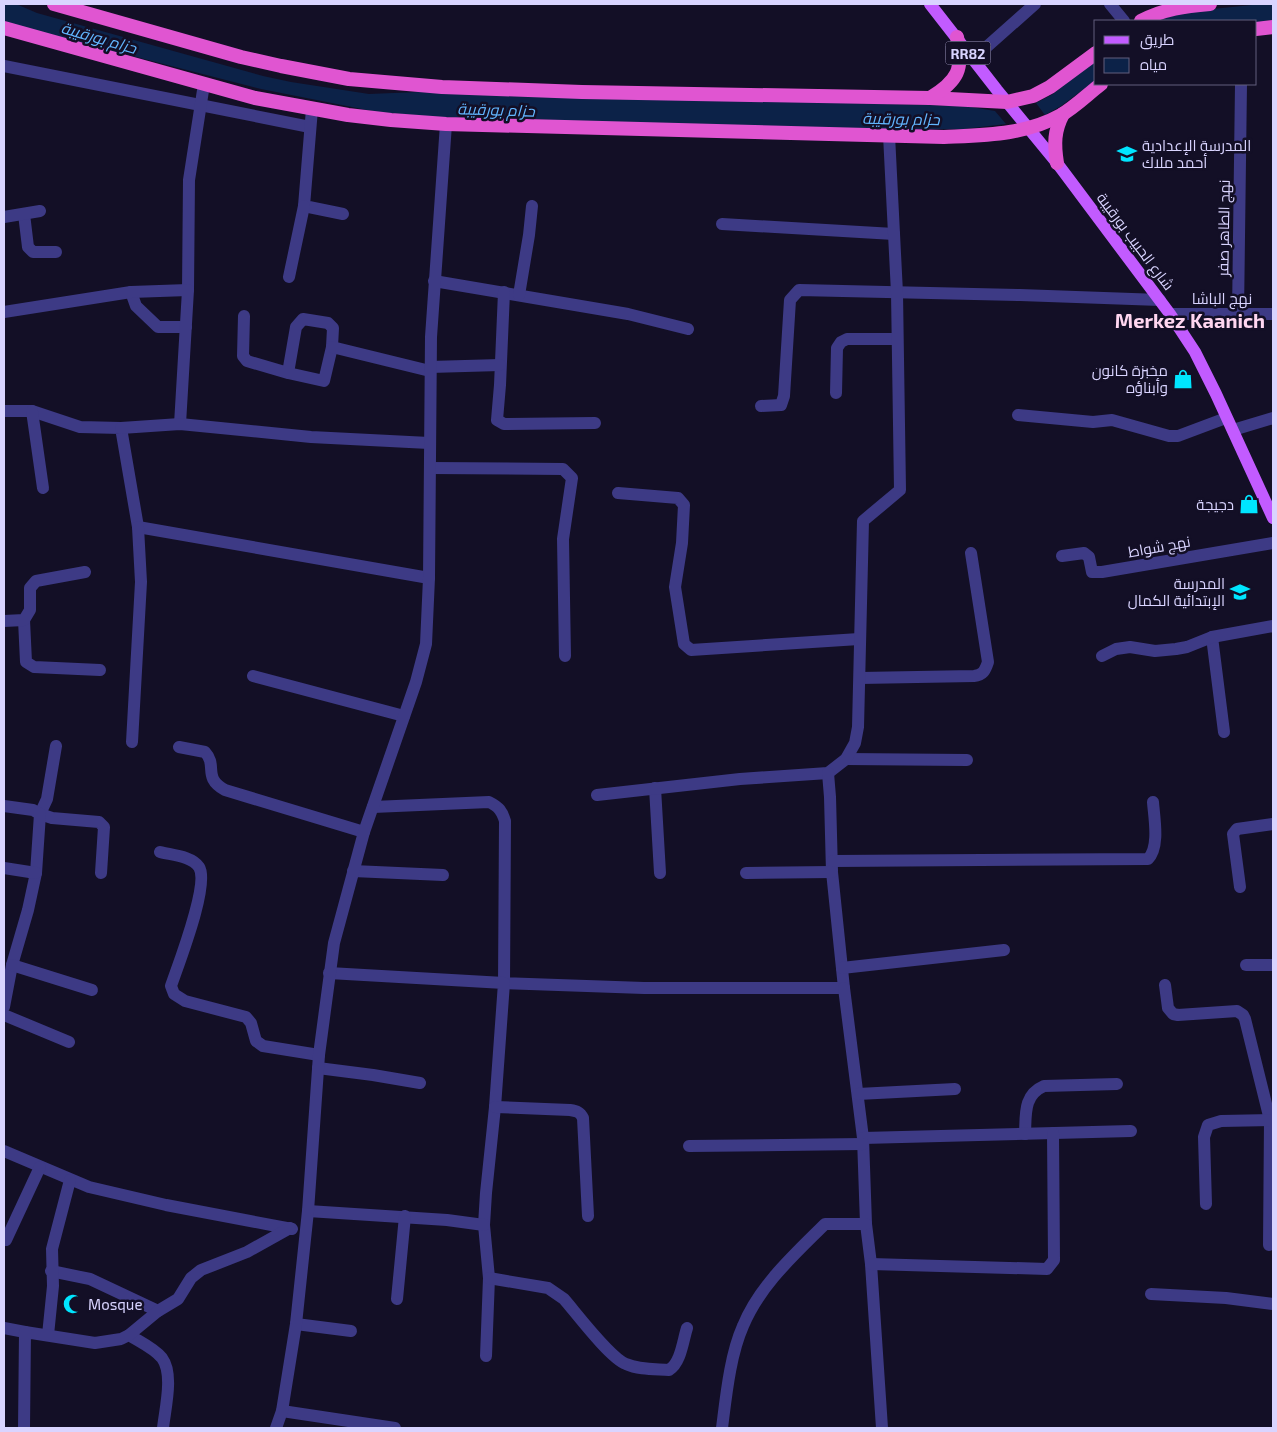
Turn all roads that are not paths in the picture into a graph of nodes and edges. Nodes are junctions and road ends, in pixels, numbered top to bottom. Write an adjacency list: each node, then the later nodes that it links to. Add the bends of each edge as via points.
1 (54, 4): 19 (highway, via 240,57 369,81 572,92)
2 (930, 4): 12 (main road, RR82)
3 (1035, 4): 14 (street)
4 (1110, 4): 7 (street)
5 (1204, 4): 6 (highway); 8 (highway, via 1176,8)
6 (1210, 4)
7 (1123, 20)
8 (1143, 20)
9 (1273, 27): 11 (highway)
10 (4, 28): 16 (highway)
11 (1257, 28)
12 (957, 37): 14 (main road, RR82); 19 (highway, via 961,58 958,70 944,89)
13 (1094, 54): 20 (highway, via 1050,87 1033,96)
14 (973, 59): 20 (main road, RR82)
15 (4, 66): 21 (street)
16 (204, 84): 21 (street); 22 (highway)
17 (1100, 85): 23 (highway)
18 (1241, 85): 48 (street, نهج الطاهر صفر)
19 (930, 98): 20 (highway)
20 (1007, 102): 26 (main road, شارع الحبيب بورقيبة / RR82)
21 (201, 104): 25 (street); 40 (street, via 189,180)
22 (312, 109): 24 (highway); 25 (street)
23 (1063, 114): 26 (highway); 28 (highway, via 1055,137)
24 (446, 124): 27 (highway); 39 (street)
25 (310, 126): 29 (street)
26 (1029, 129): 27 (highway, via 971,136); 28 (main road, شارع الحبيب بورقيبة / RR82)
27 (889, 135): 36 (street)
28 (1056, 163): 45 (main road, شارع الحبيب بورقيبة / RR82)
29 (304, 206): 33 (street); 38 (street)
30 (532, 206): 44 (street)
31 (40, 211): 32 (street)
32 (24, 214): 34 (street); 37 (street, via 28,247 33,252)
33 (344, 214)
34 (4, 217)
35 (722, 224): 36 (street)
36 (894, 234): 43 (street)
37 (56, 252)
38 (288, 277)
39 (434, 281): 42 (street); 56 (street)
40 (188, 290): 41 (street); 51 (street)
41 (131, 292): 46 (street); 51 (street, via 136,306 158,328)
42 (504, 292): 44 (street); 55 (street)
43 (896, 293): 45 (street); 53 (street); 59 (street, via 799,290 790,300 784,396 781,405)
44 (519, 294): 52 (street, via 628,314)
45 (1160, 300): 47 (main road, شارع الحبيب بورقيبة / RR82)
46 (4, 312)
47 (1170, 314): 48 (street, نهج الباشا); 63 (main road, شارع الحبيب بورقيبة / RR82, via 1195,352)
48 (1238, 314): 49 (street, نهج الباشا)
49 (1273, 314)
50 (244, 316): 57 (street, via 243,356 247,361)
51 (186, 327): 66 (street)
52 (688, 329)
53 (897, 339): 58 (street, via 847,339 841,342 837,348); 84 (street, via 900,490 862,521)
54 (332, 347): 56 (street); 57 (street, via 324,381); 57 (street, via 333,328 328,323 303,318 296,327)
55 (500, 365): 56 (street); 65 (street, via 497,420 504,424)
56 (430, 369): 69 (street)
57 (288, 373)
58 (836, 393)
59 (762, 406)
60 (4, 411): 61 (street)
61 (32, 411): 67 (street, via 80,427); 71 (street)
62 (1018, 415): 63 (street, via 1093,422 1112,420 1169,436 1178,436)
63 (1226, 418): 68 (main road, شارع الحبيب بورقيبة / RR82)
64 (1273, 418): 68 (street)
65 (595, 423)
66 (180, 424): 67 (street); 69 (street)
67 (121, 428): 74 (street)
68 (1233, 430): 73 (main road, شارع الحبيب بورقيبة / RR82)
69 (429, 444): 70 (street)
70 (430, 468): 79 (street); 85 (street, via 563,469 572,478 563,539)
71 (43, 488)
72 (618, 493): 84 (street, via 678,498 684,505 675,587 684,644 690,650)
73 (1272, 512)
74 (138, 527): 79 (street); 92 (street, via 141,582)
75 (1273, 543): 77 (street, نهج شواط, via 1102,572 1092,572 1089,557 1084,553)
76 (971, 553): 89 (street, via 988,662 984,672 974,676)
77 (1062, 556)
78 (85, 572): 80 (street, via 36,581 30,588 30,610)
79 (430, 578): 90 (street, via 423,661)
80 (24, 620): 81 (street); 87 (street, via 26,662 34,667)
81 (4, 621)
82 (1273, 626): 83 (street)
83 (1212, 637): 86 (street, via 1187,647 1155,650 1130,647); 91 (street)
84 (859, 639): 89 (street)
85 (564, 656)
86 (1102, 656)
87 (100, 670)
88 (253, 676): 90 (street)
89 (860, 678): 95 (street, via 857,736)
90 (404, 716): 102 (street)
91 (1224, 732)
92 (132, 742)
93 (56, 746): 103 (street, via 47,799)
94 (179, 747): 105 (street, via 205,752 213,780 226,790)
95 (846, 759): 96 (street); 97 (street)
96 (968, 760)
97 (828, 773): 98 (street); 107 (street)
98 (655, 788): 99 (street); 112 (street)
99 (597, 795)
100 (1153, 802): 107 (street, via 1155,844 1148,859)
101 (4, 806): 103 (street)
102 (373, 808): 105 (street); 122 (street, via 489,802 503,812)
103 (40, 814): 110 (street); 111 (street, via 99,822 104,827)
104 (1273, 824): 115 (street, via 1238,829 1233,834)
105 (364, 832): 109 (street)
106 (160, 852): 130 (street, via 190,860 200,868 201,874 196,907 171,986 174,994 185,1001 246,1017 256,1041 264,1046)
107 (833, 866): 113 (street); 120 (street)
108 (4, 868): 110 (street)
109 (353, 871): 114 (street); 121 (street)
110 (36, 873): 117 (street)
111 (101, 873)
112 (660, 873)
113 (746, 873)
114 (443, 875)
115 (1240, 887)
116 (1004, 950): 120 (street)
117 (12, 964): 124 (street); 126 (street)
118 (1246, 965): 119 (street)
119 (1273, 965)
120 (842, 968): 125 (street)
121 (329, 973): 122 (street); 130 (street)
122 (504, 983): 125 (street, via 644,988); 136 (street)
123 (1165, 985): 137 (street, via 1172,1014 1237,1011 1243,1014)
124 (6, 986): 127 (street)
125 (844, 988): 135 (street)
126 (92, 990)
127 (4, 1007)
128 (4, 1016): 129 (street)
129 (69, 1042)
130 (319, 1054): 131 (street)
131 (318, 1068): 132 (street); 147 (street)
132 (420, 1083)
133 (1117, 1084): 140 (street, via 1044,1086 1036,1089 1028,1100)
134 (955, 1089): 135 (street)
135 (858, 1094): 141 (street)
136 (495, 1107): 149 (street, via 570,1110 581,1114); 151 (street)
137 (1272, 1120): 146 (street, via 1221,1121 1208,1125 1204,1137); 155 (street)
138 (1131, 1131): 139 (street)
139 (1053, 1133): 140 (street); 156 (street, via 1054,1260 1047,1269)
140 (1025, 1134): 141 (street)
141 (863, 1141): 142 (street); 150 (street)
142 (688, 1146)
143 (4, 1151): 144 (street)
144 (40, 1166): 145 (street); 154 (street)
145 (70, 1180): 152 (street, via 166,1205); 157 (street, via 52,1249)
146 (1206, 1204)
147 (308, 1211): 148 (street); 153 (street)
148 (405, 1216): 151 (street); 160 (street)
149 (588, 1216)
150 (866, 1224): 156 (street); 176 (street, via 825,1224 770,1282 740,1334)
151 (484, 1225): 158 (street)
152 (290, 1228): 153 (street); 162 (street, via 246,1252 201,1270 191,1278 178,1299)
153 (305, 1231): 163 (street)
154 (6, 1240)
155 (1270, 1245)
156 (871, 1264): 177 (street)
157 (51, 1271): 162 (street, via 90,1279); 168 (street, via 53,1286)
158 (489, 1278): 165 (street, via 556,1292 608,1349 629,1366 669,1370 678,1359); 170 (street)
159 (1151, 1294): 161 (street)
160 (397, 1300)
161 (1273, 1304)
162 (158, 1311): 169 (street)
163 (296, 1324): 166 (street); 171 (street)
164 (4, 1328): 167 (street)
165 (687, 1328)
166 (352, 1331)
167 (25, 1332): 168 (street); 172 (street)
168 (48, 1334): 169 (street, via 95,1343)
169 (129, 1336): 173 (street, via 158,1354 167,1366 168,1390)
170 (486, 1356)
171 (282, 1411): 174 (street); 175 (street)
172 (24, 1428)
173 (163, 1428)
174 (276, 1428)
175 (395, 1428)
176 (722, 1428)
177 (882, 1428)

